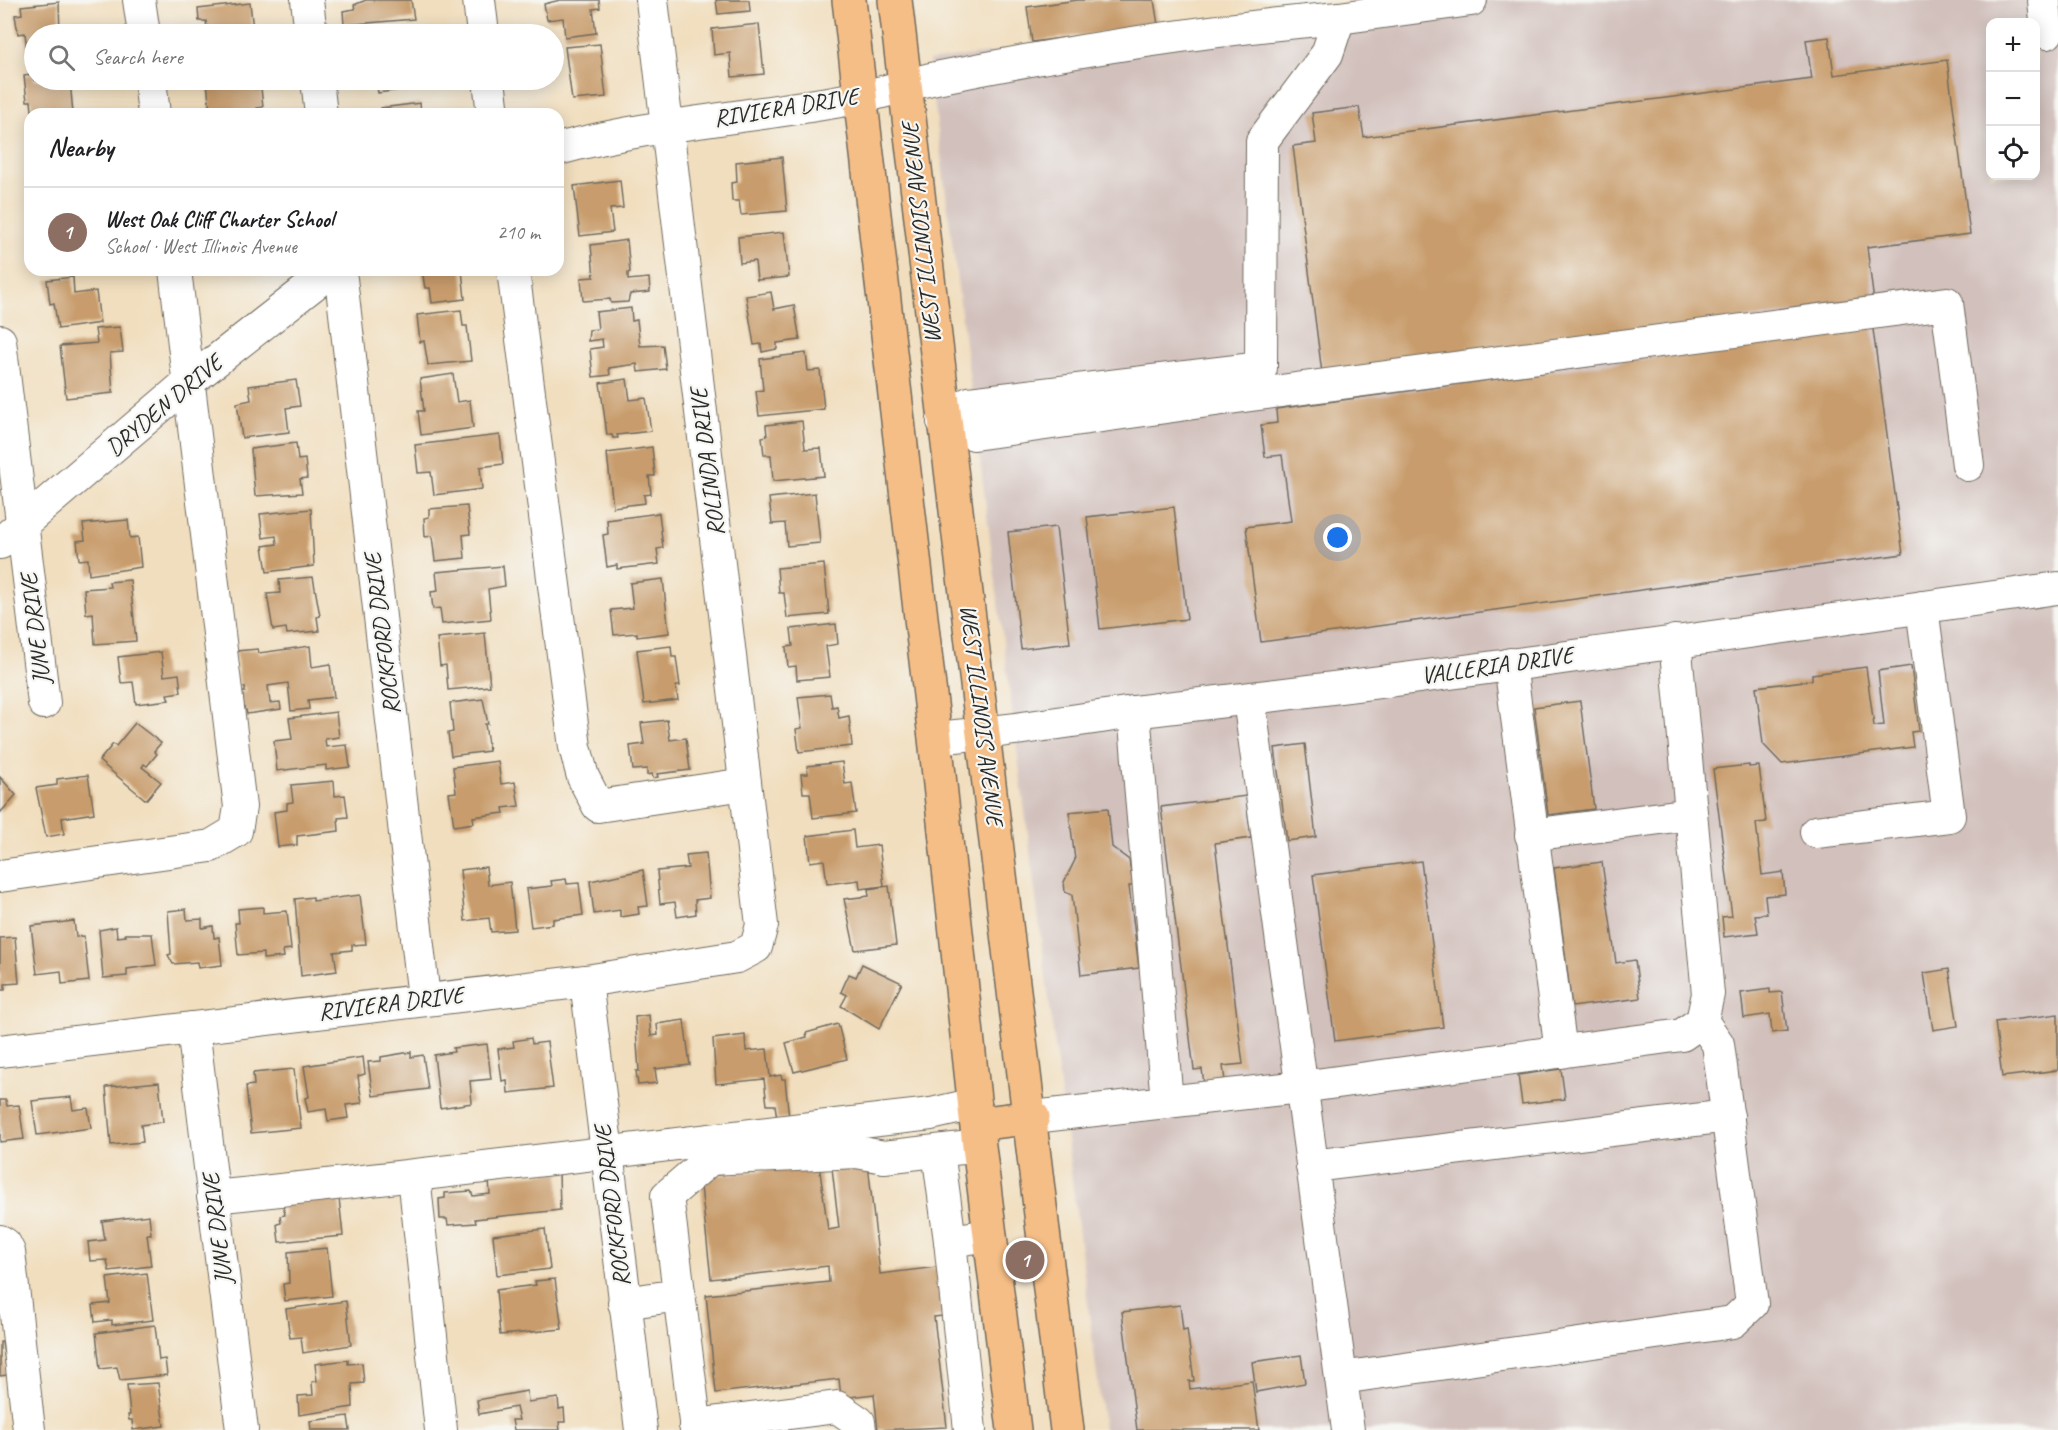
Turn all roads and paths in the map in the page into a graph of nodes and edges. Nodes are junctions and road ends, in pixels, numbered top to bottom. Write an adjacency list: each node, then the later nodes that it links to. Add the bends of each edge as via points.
1 (139, 0): 10 (street)
2 (307, 0): 11 (street)
3 (479, 0): 12 (street)
4 (652, 0): 22 (street, ROLINDA DRIVE)
5 (849, 0): 18 (main road, WEST ILLINOIS AVENUE)
6 (895, 0): 14 (main road, WEST ILLINOIS AVENUE)
7 (1471, 0): 9 (street, RIVIERA DRIVE)
8 (2044, 0): 13 (street)
9 (1340, 18): 14 (street, RIVIERA DRIVE, via 1254,26 1018,63); 30 (street, via 1327,54 1263,141 1260,368 969,403)
10 (143, 24)
11 (310, 24)
12 (482, 24)
13 (2047, 33)
14 (905, 87): 18 (street, RIVIERA DRIVE); 30 (main road, WEST ILLINOIS AVENUE)
15 (151, 90): 19 (street)
16 (318, 90): 20 (street)
17 (490, 90): 21 (street)
18 (860, 97): 22 (street, RIVIERA DRIVE); 31 (main road, WEST ILLINOIS AVENUE)
19 (153, 108)
20 (320, 108)
21 (492, 108)
22 (666, 126): 23 (street); 43 (street, ROLINDA DRIVE)
23 (564, 148)
24 (176, 276): 29 (street)
25 (324, 276): 29 (street, DRYDEN DRIVE)
26 (341, 276): 50 (street, ROCKFORD DRIVE)
27 (514, 276): 43 (street, via 574,735 583,777 598,806)
28 (0, 340): 33 (street, JUNE DRIVE)
29 (190, 381): 33 (street, DRYDEN DRIVE); 47 (street, via 240,807 236,831 211,846)
30 (943, 421): 31 (main road); 32 (street, via 974,434 1947,303); 41 (main road, WEST ILLINOIS AVENUE)
31 (897, 426): 42 (main road, WEST ILLINOIS AVENUE)
32 (1968, 465)
33 (11, 535): 39 (street, JUNE DRIVE)
34 (2058, 588): 35 (street, VALLERIA DRIVE)
35 (1922, 607): 36 (street, VALLERIA DRIVE); 45 (street, via 1949,816)
36 (1675, 641): 37 (street, VALLERIA DRIVE); 44 (street)
37 (1510, 664): 38 (street, VALLERIA DRIVE); 46 (street)
38 (1249, 699): 40 (street, VALLERIA DRIVE); 55 (street)
39 (44, 703)
40 (1134, 712): 41 (street, VALLERIA DRIVE); 56 (street)
41 (985, 734): 42 (street, VALLERIA DRIVE); 58 (main road, WEST ILLINOIS AVENUE)
42 (935, 738): 59 (main road, WEST ILLINOIS AVENUE)
43 (745, 784): 48 (street, ROLINDA DRIVE)
44 (1691, 814): 46 (street); 51 (street, via 1708,994)
45 (1816, 832)
46 (1531, 835): 54 (street)
47 (0, 876)
48 (762, 925): 49 (street, RIVIERA DRIVE, via 756,947 737,957)
49 (586, 981): 50 (street, RIVIERA DRIVE); 60 (street, ROCKFORD DRIVE)
50 (424, 998): 52 (street, RIVIERA DRIVE)
51 (1702, 1022): 54 (street, via 1682,1035); 57 (street, via 1718,1044)
52 (193, 1028): 53 (street, RIVIERA DRIVE); 64 (street, JUNE DRIVE)
53 (0, 1051)
54 (1561, 1052): 55 (street)
55 (1301, 1088): 56 (street); 62 (street)
56 (1167, 1102): 58 (street)
57 (1728, 1116): 62 (street); 70 (street, via 1752,1304 1733,1322)
58 (1033, 1117): 59 (main road); 79 (main road, WEST ILLINOIS AVENUE)
59 (977, 1125): 60 (street, via 931,1114); 61 (street); 65 (main road, WEST ILLINOIS AVENUE)
60 (605, 1150): 63 (street); 69 (street, ROCKFORD DRIVE)
61 (938, 1151): 67 (street); 68 (street, via 884,1157 857,1152 710,1159 667,1196)
62 (1312, 1166): 70 (street)
63 (414, 1176): 64 (street); 74 (street)
64 (213, 1197): 73 (street, JUNE DRIVE)
65 (990, 1235): 67 (street); 78 (main road, WEST ILLINOIS AVENUE)
66 (0, 1241): 72 (street, via 9,1252)
67 (950, 1241): 77 (street)
68 (679, 1295): 69 (street); 71 (street)
69 (624, 1303): 75 (street, ROCKFORD DRIVE)
70 (1341, 1378): 80 (street)
71 (695, 1427): 76 (street, via 837,1407 859,1422)
72 (29, 1430)
73 (242, 1430)
74 (441, 1430)
75 (640, 1430)
76 (860, 1430)
77 (970, 1430)
78 (1014, 1430)
79 (1067, 1430)
80 (1348, 1430)

